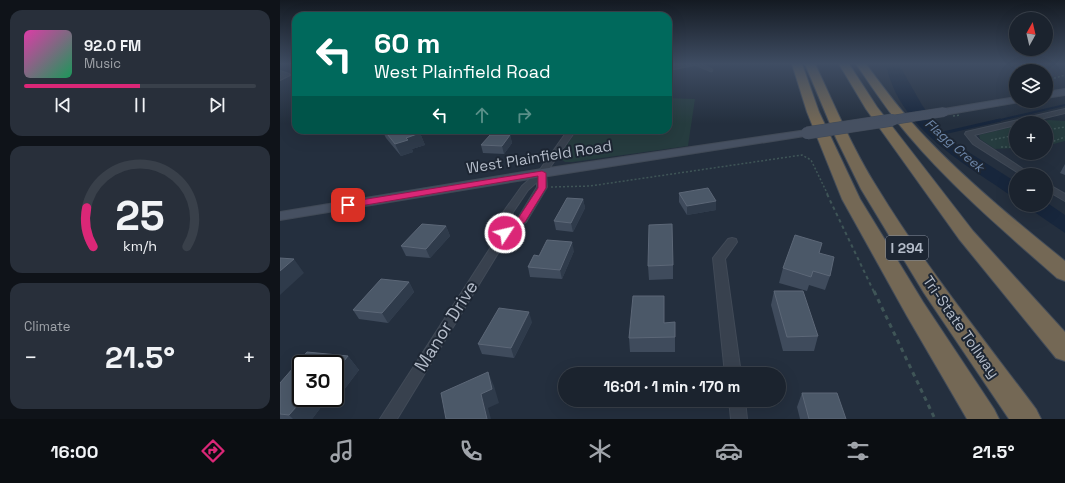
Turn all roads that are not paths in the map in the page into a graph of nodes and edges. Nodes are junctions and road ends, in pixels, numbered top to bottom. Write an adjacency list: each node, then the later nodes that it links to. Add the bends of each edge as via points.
1 (804, 84): 27 (highway, Tri-State Tollway / I 294, via 813,112 851,199 915,309)
2 (819, 84): 28 (highway, Tri-State Tollway / I 294, via 869,189 932,287)
3 (856, 84): 22 (highway, via 872,109 966,235)
4 (875, 84): 9 (highway)
5 (883, 84): 9 (highway, via 892,97)
6 (1065, 92): 7 (main road)
7 (1053, 94)
8 (1009, 101): 15 (main road, West Plainfield Road, bridge)
9 (890, 105): 21 (highway, via 922,142 962,181)
10 (1065, 111): 11 (street)
11 (1055, 114): 12 (street); 14 (street, via 969,134 976,142)
12 (1065, 117)
13 (569, 134): 15 (street)
14 (1017, 168)
15 (542, 173): 18 (main road, West Plainfield Road); 19 (street, Manor Drive, via 542,188 525,216); 19 (street, Manor Drive, via 525,188 502,221)
16 (1053, 190): 17 (street)
17 (1065, 198)
18 (283, 217)
19 (505, 233): 25 (street, Manor Drive)
20 (732, 242): 23 (street, via 719,258)
21 (1065, 273)
22 (1065, 350)
23 (732, 367)
24 (737, 407): 26 (street)
25 (388, 419)
26 (739, 419)
27 (984, 419)
28 (1026, 419)

